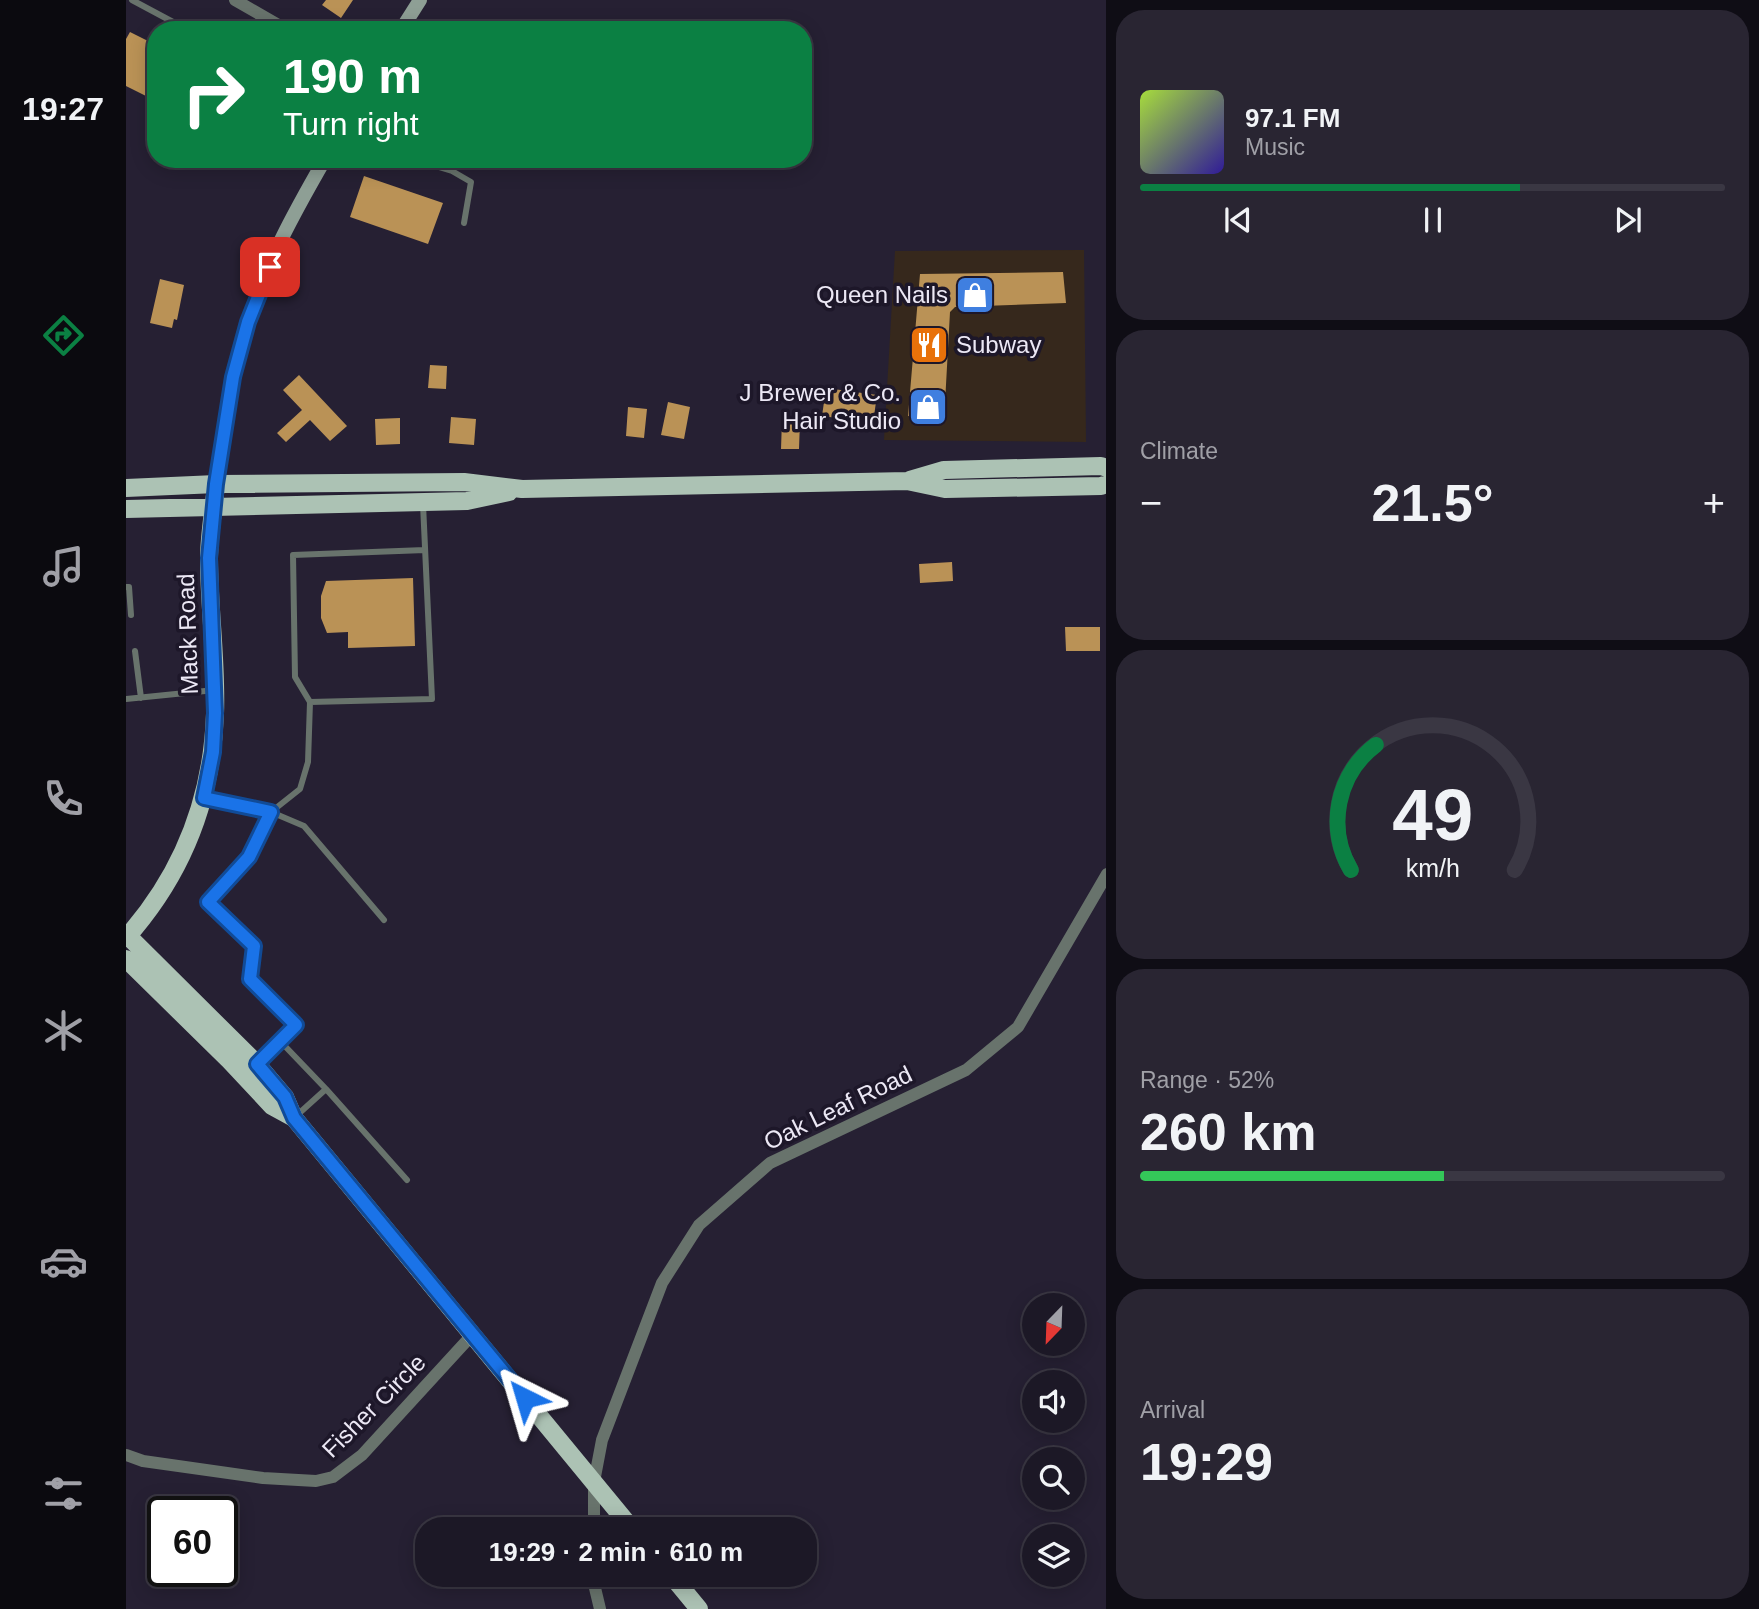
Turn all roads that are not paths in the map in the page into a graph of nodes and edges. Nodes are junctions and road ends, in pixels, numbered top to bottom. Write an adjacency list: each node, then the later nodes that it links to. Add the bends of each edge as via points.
1 (132, 0): 6 (lane)
2 (235, 0): 4 (street)
3 (420, 0): 9 (main road)
4 (254, 5): 5 (street)
5 (267, 18): 7 (lane); 8 (street)
6 (171, 21)
7 (265, 21)
8 (272, 21)
9 (407, 21)
10 (320, 168): 15 (main road, Mack Road, via 248,322 233,377)
11 (442, 168): 12 (lane, via 471,182)
12 (464, 223)
13 (1106, 468): 14 (main road, via 944,470)
14 (907, 481): 16 (main road, via 945,489); 18 (main road)
15 (216, 484): 17 (main road); 18 (main road, via 464,482); 20 (main road, Mack Road)
16 (1106, 484)
17 (126, 488)
18 (522, 489): 19 (main road, via 467,501)
19 (423, 502): 20 (main road); 22 (lane)
20 (214, 508): 21 (main road); 26 (main road, Mack Road, via 209,558)
21 (126, 509)
22 (425, 550): 29 (lane, via 432,699); 29 (lane, via 293,555 295,677)
23 (126, 587): 24 (lane)
24 (131, 615)
25 (135, 652): 27 (lane)
26 (215, 690): 27 (lane); 30 (main road, Mack Road, via 213,752)
27 (141, 698): 28 (lane)
28 (126, 699)
29 (310, 702): 31 (lane, via 308,762 300,789)
30 (204, 798): 31 (lane); 34 (main road, Mack Road, via 172,876)
31 (271, 812): 33 (lane, via 304,826); 36 (lane, via 249,857 208,902 254,946 250,979 296,1025)
32 (1106, 874): 43 (street, Oak Leaf Road, via 1018,1027 966,1070 770,1163 699,1225 662,1283 602,1440)
33 (384, 920)
34 (127, 936): 37 (main road)
35 (126, 959): 39 (main road, via 272,1106)
36 (281, 1042): 37 (lane); 38 (lane)
37 (257, 1064): 39 (main road, via 285,1097)
38 (326, 1089): 39 (lane); 40 (lane)
39 (294, 1118): 41 (main road)
40 (407, 1180)
41 (472, 1335): 42 (street, Fisher Circle, via 362,1455 333,1477 263,1478); 43 (main road)
42 (126, 1455)
43 (594, 1482): 44 (street, Oak Leaf Road); 45 (main road)
44 (594, 1517)
45 (622, 1517)
46 (595, 1587): 48 (street)
47 (681, 1587): 49 (main road)
48 (600, 1609)
49 (699, 1609)

